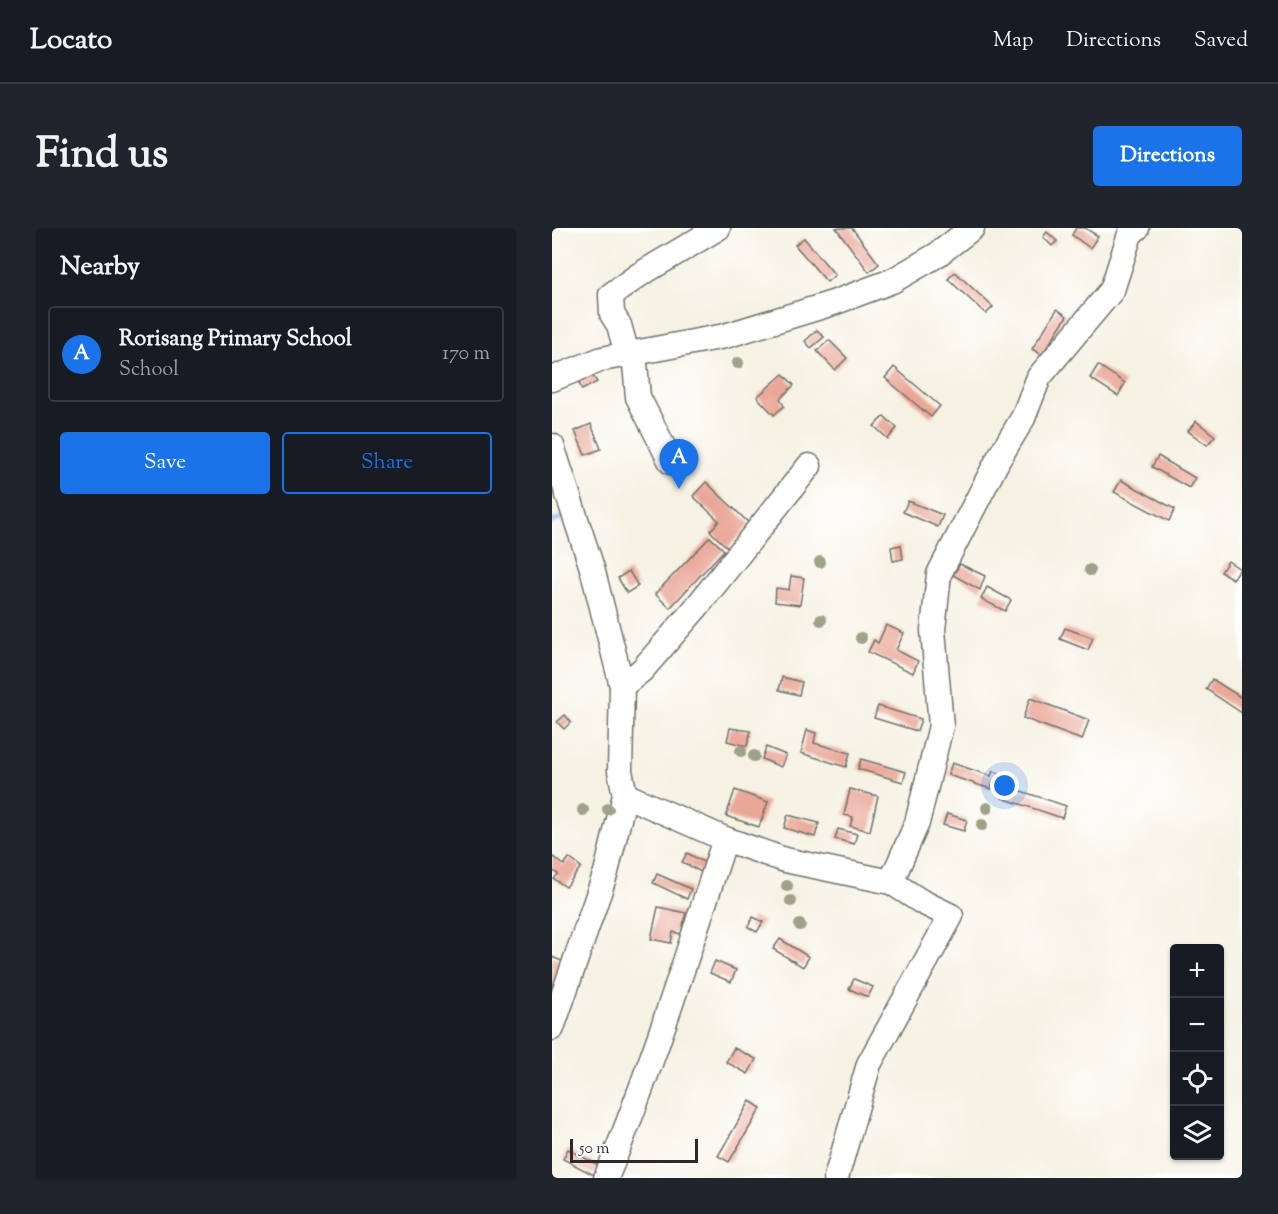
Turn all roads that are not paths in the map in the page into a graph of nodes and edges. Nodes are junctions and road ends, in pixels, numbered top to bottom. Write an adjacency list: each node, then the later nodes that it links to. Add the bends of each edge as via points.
1 (718, 228): 4 (street, via 611,295 612,314)
2 (972, 228): 4 (street, via 937,255 892,280 833,303 725,336)
3 (1137, 228): 12 (street, via 1130,234 1112,290 1039,377 1023,418 939,574 933,630 941,726 918,823)
4 (630, 353): 5 (street, via 602,359); 7 (street, via 638,397)
5 (552, 379)
6 (552, 446): 9 (street, via 592,568)
7 (671, 462)
8 (810, 466): 9 (street, via 695,609 642,670)
9 (622, 686): 10 (street, via 620,771)
10 (625, 795): 11 (street); 13 (street, via 606,872)
11 (725, 838): 12 (street, via 785,860); 14 (street, via 640,1094)
12 (891, 882): 15 (street, via 951,916 869,1064)
13 (552, 1028)
14 (606, 1178)
15 (836, 1178)

